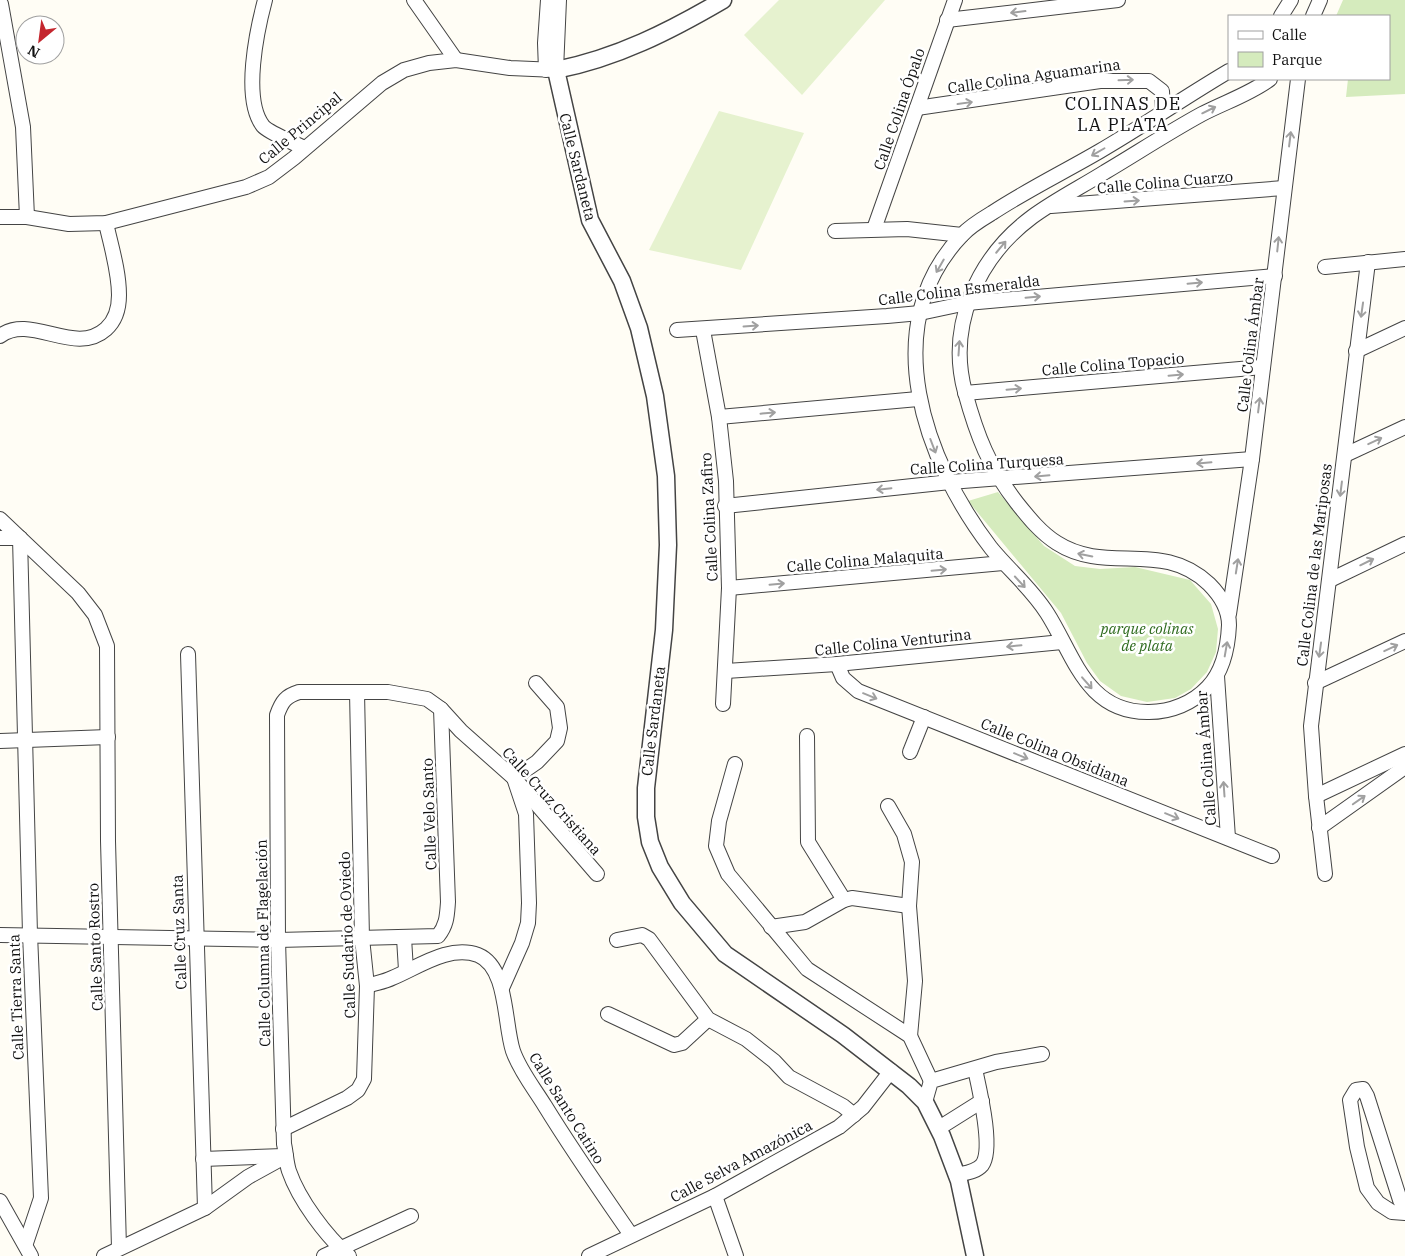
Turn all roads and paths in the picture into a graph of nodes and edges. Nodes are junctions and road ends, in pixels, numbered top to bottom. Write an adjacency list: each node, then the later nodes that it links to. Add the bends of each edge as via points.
1 (265, 0): 21 (street, via 256,36 252,102 263,126)
2 (414, 0): 14 (street)
3 (548, 0): 15 (street, via 545,43)
4 (560, 0): 15 (street)
5 (723, 0): 15 (street, via 674,29 630,49 580,65)
6 (955, 0): 13 (street, Calle Colina Ópalo)
7 (1118, 0): 13 (street, one-way to 13)
8 (1291, 0): 11 (street)
9 (1320, 0): 12 (street)
10 (4, 3): 24 (street, via 23,127)
11 (1283, 15)
12 (1313, 15)
13 (947, 20): 19 (street, Calle Colina Ópalo)
14 (456, 60): 15 (street, Calle Principal); 21 (street, Calle Principal, via 404,70 382,83)
15 (551, 70): 107 (street, Calle Sardaneta, via 590,220 622,281 639,328 655,396 666,476 668,545 664,630 646,788 650,842 660,867 682,903 725,954)
16 (1228, 72): 20 (street)
17 (1268, 80): 23 (street, one-way to 17, via 1160,138)
18 (1298, 80): 22 (street, Calle Colina Ámbar, one-way to 18)
19 (917, 108): 20 (street, Calle Colina Aguamarina, one-way to 20, via 1100,81 1139,79 1149,81 1162,91); 27 (street, Calle Colina Ópalo)
20 (1163, 110): 29 (street, one-way to 29, via 1100,151 1005,204)
21 (304, 148): 26 (street, Calle Principal, via 269,177 246,187)
22 (1284, 188): 23 (street, Calle Colina Cuarzo, one-way to 22); 33 (street, Calle Colina Ámbar, one-way to 22)
23 (1048, 206): 34 (street, one-way to 23, via 975,284 1009,238)
24 (27, 216): 25 (street, Calle Principal); 26 (street, Calle Principal, via 69,224)
25 (0, 217)
26 (106, 223): 39 (street, via 119,293 112,324 99,336 73,339 23,329)
27 (874, 229): 28 (street); 29 (street, via 932,230)
28 (836, 231)
29 (962, 235): 35 (street, one-way to 35, via 942,262)
30 (1405, 259): 31 (street)
31 (1368, 262): 32 (street); 40 (street, Calle Colina de las Mariposas, one-way to 40)
32 (1325, 267)
33 (1275, 276): 34 (street, Calle Colina Esmeralda, one-way to 33); 41 (street, Calle Colina Ámbar)
34 (967, 303): 35 (street, Calle Colina Esmeralda); 42 (street, one-way to 34, via 959,370 959,347)
35 (920, 313): 38 (street, Calle Colina Esmeralda, one-way to 35); 43 (street, via 916,358)
36 (1405, 328): 40 (street)
37 (677, 330): 38 (street, Calle Colina Esmeralda)
38 (703, 330): 44 (street, Calle Colina Zafiro)
39 (0, 336)
40 (1356, 351): 46 (street, Calle Colina de las Mariposas)
41 (1263, 367): 42 (street, Calle Colina Topacio, one-way to 41); 47 (street, Calle Colina Ámbar, one-way to 41)
42 (966, 393): 48 (street, via 985,454)
43 (918, 400): 44 (street, one-way to 43); 49 (street, one-way to 49, via 933,447)
44 (719, 417): 50 (street, Calle Colina Zafiro, via 726,481)
45 (1405, 427): 46 (street, one-way to 45)
46 (1345, 455): 56 (street, Calle Colina de las Mariposas, one-way to 56)
47 (1252, 459): 48 (street, Calle Colina Turquesa, one-way to 48); 58 (street, Calle Colina Ámbar, one-way to 47)
48 (999, 480): 49 (street, Calle Colina Turquesa); 58 (street, one-way to 48, via 1218,593 1182,565 1159,559 1102,558 1076,553 1056,542 1034,524)
49 (950, 482): 50 (street, Calle Colina Turquesa, one-way to 50); 55 (street, via 976,528)
50 (725, 506): 57 (street, Calle Colina Zafiro)
51 (0, 519): 53 (street, Calle Santo Rostro)
52 (0, 538): 53 (street)
53 (20, 538): 73 (street, Calle Santo Rostro, via 78,593 96,615 106,646); 74 (street, Calle Tierra Santa)
54 (1405, 544): 56 (street, one-way to 54)
55 (1003, 563): 57 (street, Calle Colina Malaquita, one-way to 55); 60 (street, one-way to 60, via 1046,611)
56 (1330, 580): 66 (street, Calle Colina de las Mariposas, one-way to 66)
57 (729, 588): 63 (street, Calle Colina Zafiro)
58 (1228, 614): 64 (street, Calle Colina Ámbar, one-way to 58, via 1226,652)
59 (1405, 641): 66 (street, one-way to 59)
60 (1062, 642): 62 (street, Calle Colina Venturina, one-way to 62); 64 (street, one-way to 64, via 1077,670 1102,698 1117,707 1140,713 1161,712 1180,706 1206,690)
61 (188, 654): 96 (street, Calle Cruz Santa)
62 (837, 664): 63 (street, Calle Colina Venturina); 71 (street, Calle Colina Obsidiana, one-way to 71, via 842,678 852,688)
63 (726, 671): 68 (street, Calle Colina Zafiro)
64 (1217, 676): 84 (street, Calle Colina Ámbar, one-way to 64)
65 (536, 683): 80 (street, via 557,707 560,728 557,741 537,762)
66 (1315, 683): 81 (street, Calle Colina de las Mariposas, via 1311,744)
67 (357, 692): 69 (street, Calle Cruz Cristiana, via 412,695); 70 (street, Calle Cruz Cristiana, via 299,692 281,702); 94 (street, Calle Sudario de Oviedo)
68 (723, 704)
69 (441, 708): 80 (street, Calle Cruz Cristiana, via 461,731); 95 (street, Calle Velo Santo, via 447,919 438,936)
70 (277, 715): 97 (street, Calle Columna de Flagelación)
71 (924, 717): 76 (street); 84 (street, Calle Colina Obsidiana, one-way to 84)
72 (807, 736): 88 (street, via 808,842)
73 (108, 737): 74 (street); 93 (street, Calle Santo Rostro)
74 (25, 740): 75 (street); 91 (street, Calle Tierra Santa)
75 (0, 741)
76 (910, 752)
77 (1405, 754): 81 (street)
78 (734, 764): 90 (street, via 719,820 716,846 728,874)
79 (1405, 767): 83 (street, one-way to 79)
80 (514, 778): 86 (street, Calle Cruz Cristiana); 101 (street, via 526,814 528,923)
81 (1316, 796): 83 (street, Calle Colina de las Mariposas)
82 (888, 806): 89 (street, via 904,834 912,862)
83 (1319, 828): 87 (street, Calle Colina de las Mariposas)
84 (1228, 838): 85 (street, Calle Colina Obsidiana)
85 (1272, 856)
86 (597, 874)
87 (1325, 874)
88 (844, 900): 89 (street, via 867,899); 90 (street, via 805,922)
89 (909, 906): 104 (street, via 915,973)
90 (771, 927): 104 (street, via 818,978)
91 (30, 934): 92 (street); 93 (street); 124 (street, Calle Tierra Santa, via 41,1198)
92 (0, 935)
93 (112, 937): 96 (street); 123 (street, Calle Santo Rostro)
94 (362, 938): 95 (street); 97 (street); 100 (street, Calle Sudario de Oviedo)
95 (404, 938): 99 (street)
96 (195, 939): 97 (street); 115 (street, Calle Cruz Santa)
97 (278, 940): 113 (street, Calle Columna de Flagelación)
98 (617, 940): 103 (street, via 642,935 649,939)
99 (406, 970): 100 (street); 101 (street, via 446,955 468,953 488,963)
100 (367, 986): 113 (street, Calle Sudario de Oviedo, via 364,1079 358,1090)
101 (502, 988): 122 (street, Calle Santo Catino, via 506,1024 525,1075)
102 (608, 1014): 103 (street, via 674,1045 682,1042)
103 (708, 1018): 111 (street, via 746,1039 789,1077)
104 (910, 1036): 108 (street)
105 (1042, 1054): 106 (street)
106 (975, 1069): 108 (street); 109 (street)
107 (891, 1071): 110 (street, Calle Sardaneta); 111 (street, Calle Selva Amazónica)
108 (931, 1081): 110 (street)
109 (982, 1101): 112 (street); 116 (street, via 986,1152 983,1163 976,1170)
110 (925, 1102): 112 (street, Calle Sardaneta)
111 (858, 1111): 117 (street, Calle Selva Amazónica, via 839,1127)
112 (938, 1128): 116 (street, Calle Sardaneta)
113 (284, 1129): 114 (street, Calle Columna de Flagelación)
114 (286, 1156): 115 (street); 119 (street, via 248,1177); 125 (street, Calle Columna de Flagelación, via 289,1171 326,1234)
115 (203, 1159): 119 (street, Calle Cruz Santa)
116 (957, 1175): 130 (street, Calle Sardaneta)
117 (715, 1196): 122 (street, Calle Selva Amazónica); 129 (street)
118 (0, 1202): 124 (street)
119 (205, 1208): 123 (street)
120 (1405, 1211): 120 (street, via 1367,1096 1363,1090 1356,1090 1350,1100 1367,1188 1378,1203 1392,1212)
121 (411, 1216): 125 (street)
122 (632, 1235): 126 (street, Calle Selva Amazónica)
123 (119, 1248): 127 (street)
124 (28, 1250)
125 (345, 1252): 128 (street)
126 (593, 1255)
127 (104, 1256)
128 (324, 1256)
129 (736, 1256)
130 (975, 1256)

